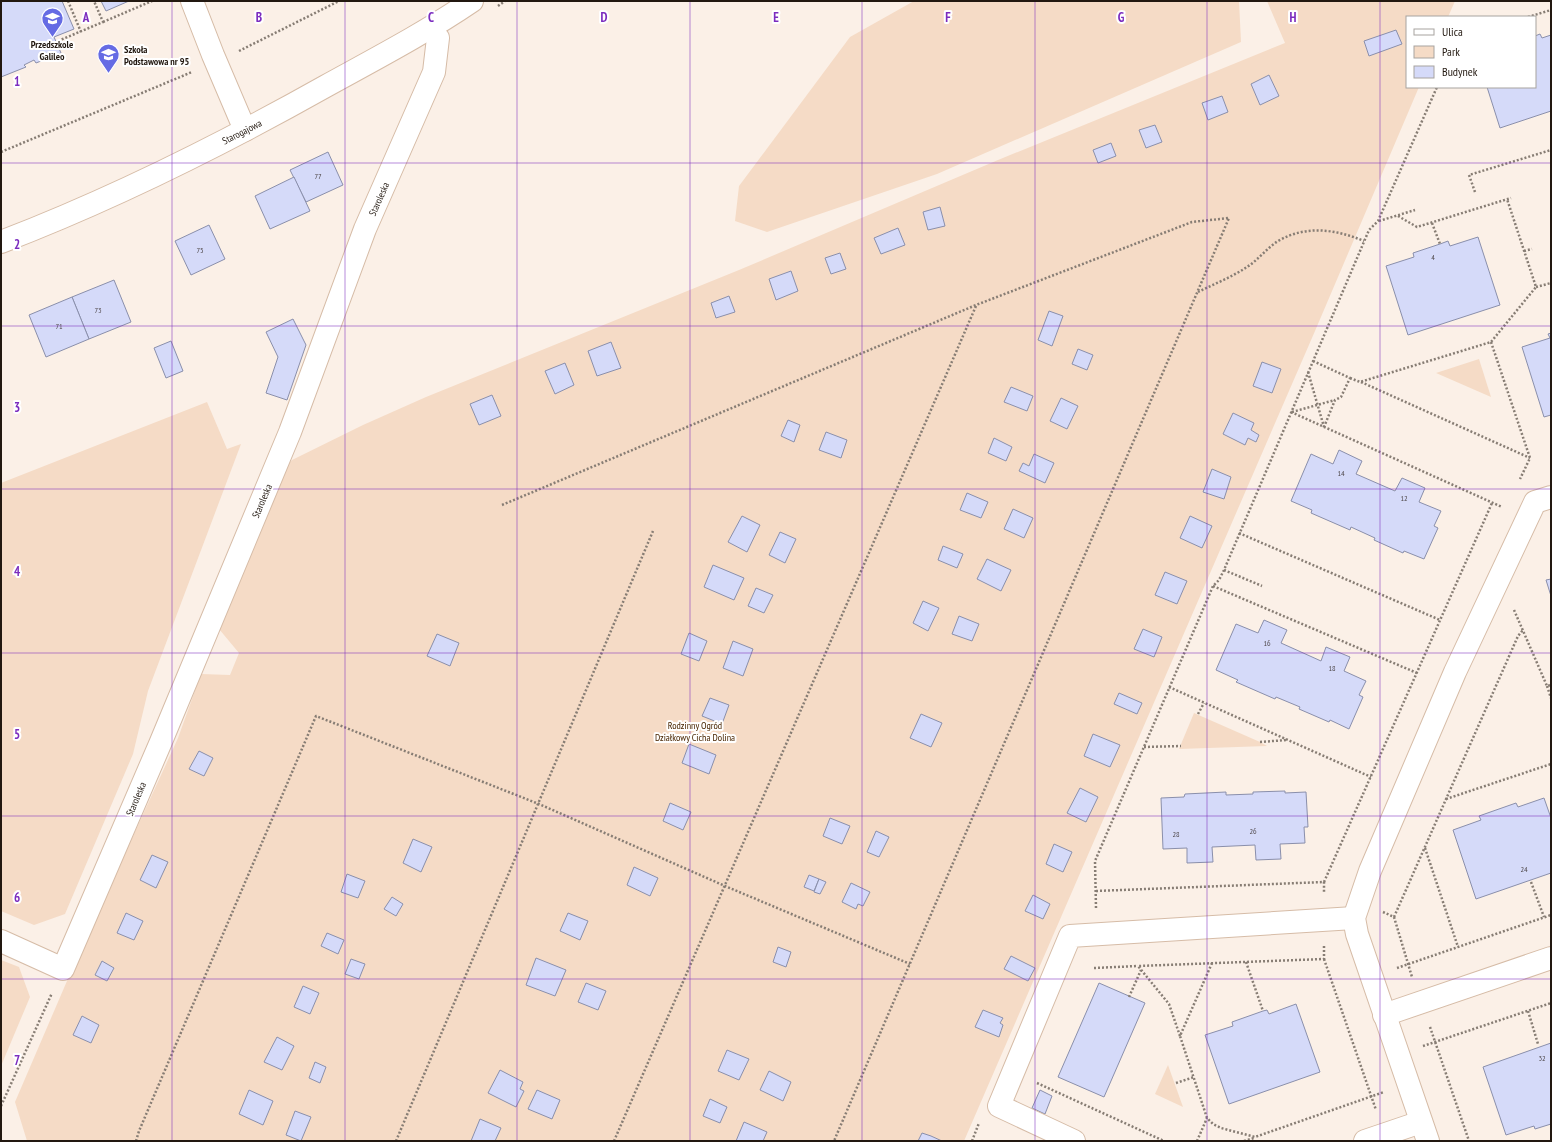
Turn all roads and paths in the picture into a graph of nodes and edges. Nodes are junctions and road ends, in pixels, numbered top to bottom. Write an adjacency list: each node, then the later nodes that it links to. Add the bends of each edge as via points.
1 (68, 1): 11 (path)
2 (94, 1): 9 (path)
3 (152, 1): 9 (path)
4 (192, 1): 13 (street)
5 (339, 1): 13 (path)
6 (472, 1): 10 (street, Starogajowa)
7 (1551, 10): 8 (path)
8 (1531, 16)
9 (103, 22): 11 (path)
10 (429, 29): 15 (street, Starogajowa); 93 (street, Staroleska, via 438,38 434,72 365,229 281,454)
11 (81, 32): 12 (path)
12 (58, 41)
13 (216, 62): 15 (street); 17 (path)
14 (1437, 88): 23 (path)
15 (245, 130): 26 (street, Starogajowa, via 131,188)
16 (1551, 150): 18 (path, via 1470,175)
17 (1, 152)
18 (1475, 192)
19 (1511, 198): 20 (path)
20 (1507, 199): 24 (path); 29 (path)
21 (1415, 210): 22 (path)
22 (1398, 216): 23 (path); 24 (path, via 1417,227)
23 (1378, 221): 25 (path, via 1368,230)
24 (1432, 223): 27 (path)
25 (1364, 241): 32 (path, via 1340,232 1307,231 1293,234 1277,242 1248,267); 35 (path)
26 (1, 242)
27 (1440, 244)
28 (1532, 248): 29 (path)
29 (1524, 251): 31 (path)
30 (1551, 283): 31 (path)
31 (1536, 287): 34 (path)
32 (1198, 292): 33 (path, via 1229,218 1192,222); 89 (path)
33 (976, 306): 47 (path); 75 (path)
34 (1492, 342): 38 (path); 43 (path)
35 (1313, 361): 36 (path); 37 (path)
36 (1308, 372): 40 (path); 41 (path)
37 (1350, 378): 38 (path); 39 (path, via 1341,397)
38 (1360, 382): 43 (path)
39 (1335, 400): 40 (path); 42 (path)
40 (1318, 405): 41 (path); 42 (path)
41 (1291, 412): 42 (path); 50 (path)
42 (1324, 427): 46 (path)
43 (1530, 458): 44 (path)
44 (1517, 486)
45 (1551, 497): 48 (street, via 1535,502)
46 (1492, 503): 48 (path); 55 (path)
47 (502, 505)
48 (1528, 518): 77 (street, via 1455,672)
49 (653, 531): 71 (path)
50 (1239, 533): 51 (path); 55 (path)
51 (1224, 570): 52 (path); 53 (path)
52 (1213, 586): 57 (path); 60 (path)
53 (1262, 586)
54 (1512, 606): 56 (path)
55 (1440, 620): 57 (path)
56 (1523, 630): 59 (path); 70 (path, via 1518,636)
57 (1417, 673): 69 (path)
58 (1551, 685): 59 (path)
59 (1547, 686): 61 (path)
60 (1169, 688): 62 (path); 67 (path)
61 (1551, 698)
62 (1204, 703): 63 (path); 64 (path)
63 (1198, 714)
64 (1288, 740): 65 (path); 69 (path)
65 (1260, 742)
66 (1181, 746): 67 (path)
67 (1144, 747): 76 (path, via 1095,861)
68 (1551, 764): 70 (path)
69 (1371, 777): 73 (path)
70 (1446, 799): 72 (path)
71 (539, 804): 75 (path); 116 (path, via 316,716); 117 (path)
72 (1425, 848): 79 (path); 84 (path)
73 (1324, 882): 76 (path); 81 (path)
74 (1531, 882): 80 (path)
75 (725, 886): 89 (path); 118 (path)
76 (1096, 892): 82 (path)
77 (1357, 909): 79 (path); 81 (street); 95 (street, via 1357,934)
78 (1551, 915): 80 (path)
79 (1394, 917): 90 (path)
80 (1544, 917): 84 (path)
81 (1324, 920): 82 (street); 86 (path)
82 (1097, 934): 106 (street, via 1070,936)
83 (1, 941): 93 (street)
84 (1458, 947): 90 (path)
85 (1551, 958): 97 (street)
86 (1324, 959): 87 (path); 110 (path)
87 (1246, 962): 88 (path); 99 (path)
88 (1212, 963): 91 (path); 102 (path)
89 (910, 964): 119 (path)
90 (1408, 964): 95 (path); 97 (path)
91 (1138, 966): 92 (path); 94 (path)
92 (1094, 968)
93 (63, 969): 111 (path)
94 (1141, 970): 96 (path); 102 (path, via 1169,1004)
95 (1372, 976): 101 (street)
96 (1129, 997)
97 (1422, 1002): 101 (street); 103 (path)
98 (1551, 1002): 100 (path)
99 (1263, 1011)
100 (1528, 1011): 103 (path); 104 (path)
101 (1384, 1015): 105 (street)
102 (1180, 1036): 107 (path)
103 (1435, 1043): 105 (path); 124 (path)
104 (1538, 1044)
105 (1398, 1054): 109 (street)
106 (1014, 1072): 120 (street, via 999,1106); 121 (path)
107 (1194, 1078): 108 (path); 112 (path)
108 (1176, 1083)
109 (1408, 1084): 110 (path); 113 (street)
110 (1371, 1097): 114 (path); 115 (path)
111 (1, 1106)
112 (1207, 1118): 114 (path, via 1222,1128); 122 (path)
113 (1424, 1131): 115 (street)
114 (1255, 1137): 123 (path)
115 (1375, 1138)
116 (136, 1141)
117 (396, 1141)
118 (614, 1141)
119 (834, 1141)
120 (1074, 1141)
121 (1164, 1141)
122 (1197, 1141)
123 (1244, 1141)
124 (1469, 1141)

